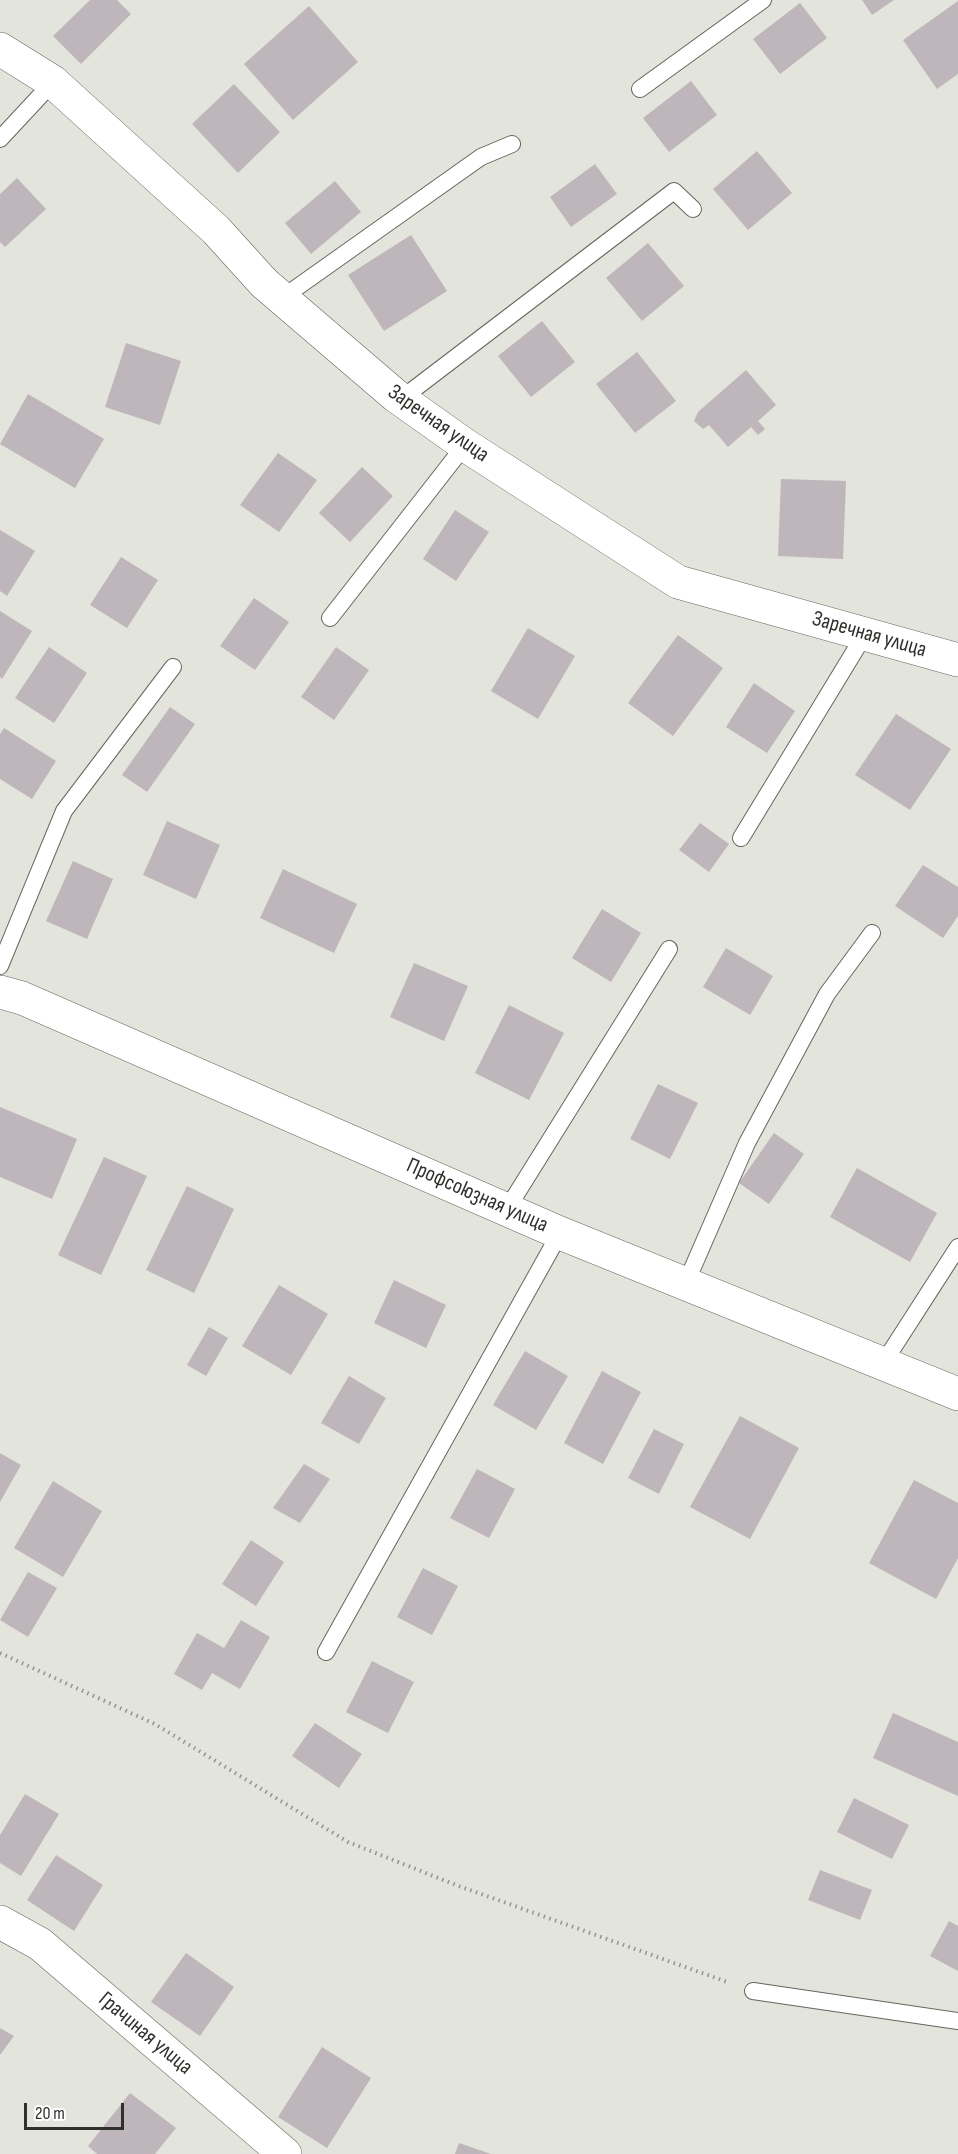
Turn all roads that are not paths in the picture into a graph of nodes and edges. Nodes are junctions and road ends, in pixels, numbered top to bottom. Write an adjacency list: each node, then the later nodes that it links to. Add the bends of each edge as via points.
1 (763, 0): 4 (lane)
2 (0, 49): 3 (street, Заречная улица)
3 (53, 82): 5 (lane); 8 (street, Заречная улица, via 216,230)
4 (640, 89)
5 (0, 139)
6 (512, 144): 8 (lane, via 481,157)
7 (693, 209): 9 (lane, via 674,191)
8 (282, 298): 9 (street, Заречная улица)
9 (401, 399): 10 (street, Заречная улица)
10 (465, 445): 11 (lane); 12 (street, Заречная улица, via 678,582)
11 (330, 618)
12 (866, 634): 13 (street, Заречная улица); 15 (lane)
13 (958, 660)
14 (172, 667): 18 (lane, via 64,811)
15 (741, 838)
16 (872, 933): 23 (lane, via 826,994 752,1133)
17 (669, 949): 20 (lane)
18 (0, 966)
19 (0, 992): 20 (street, Профсоюзная улица, via 22,998)
20 (507, 1209): 21 (street, Профсоюзная улица)
21 (560, 1233): 23 (street, Профсоюзная улица); 26 (lane)
22 (958, 1247): 24 (lane)
23 (686, 1283): 24 (street, Профсоюзная улица)
24 (884, 1362): 25 (street, Профсоюзная улица)
25 (958, 1394)
26 (326, 1652)
27 (0, 1922): 30 (street, Грачиная улица, via 40,1944)
28 (753, 1991): 29 (lane)
29 (958, 2021)
30 (285, 2154)

